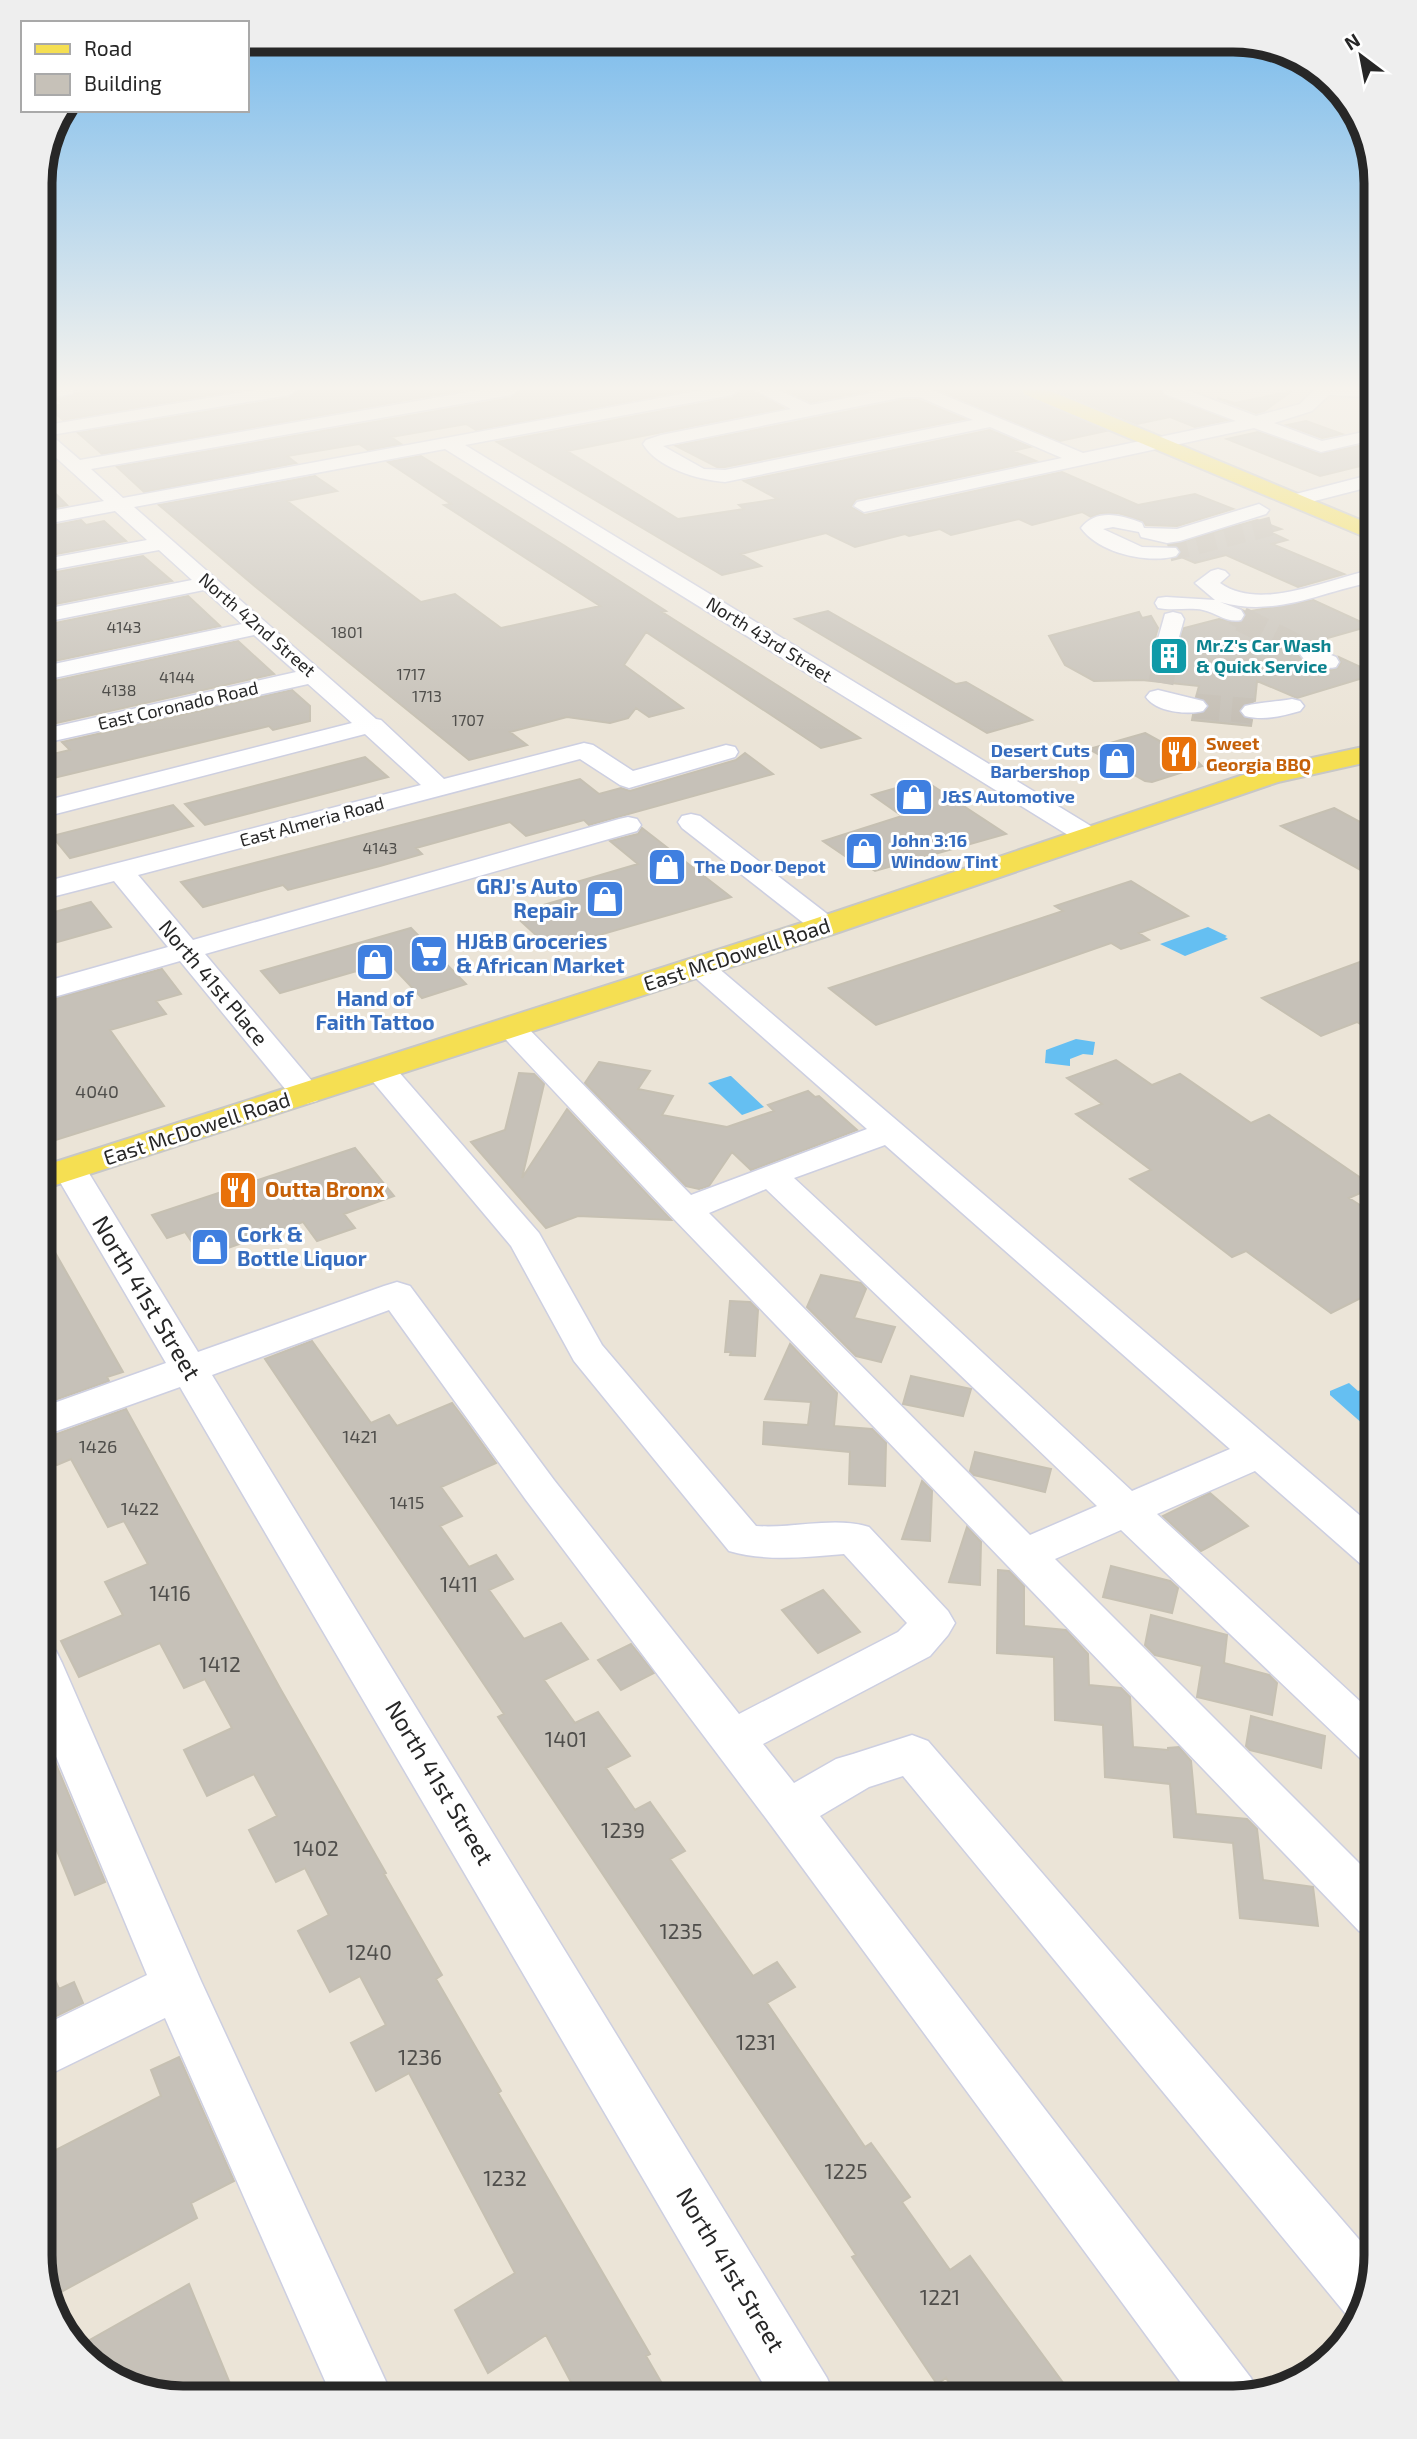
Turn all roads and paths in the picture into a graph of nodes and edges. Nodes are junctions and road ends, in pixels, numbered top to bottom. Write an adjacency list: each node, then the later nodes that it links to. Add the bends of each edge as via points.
1 (120, 504): 7 (street); 9 (street, North 42nd Street)
2 (547, 504): 33 (street, North 43rd Street)
3 (874, 504): 5 (street)
4 (1304, 504): 8 (main road)
5 (864, 506)
6 (1259, 510): 10 (street, via 1180,536 1167,537 1113,520 1091,528 1139,553)
7 (53, 517)
8 (1364, 530)
9 (163, 542): 11 (street); 14 (street, North 42nd Street)
10 (1169, 552)
11 (53, 563)
12 (1218, 575): 13 (street, via 1206,583 1212,589 1251,603)
13 (1364, 576)
14 (209, 583): 15 (street); 18 (street, North 42nd Street)
15 (53, 614)
16 (1233, 615): 17 (street, via 1207,604)
17 (1169, 620)
18 (260, 627): 19 (street); 20 (street, North 42nd Street)
19 (53, 671)
20 (315, 675): 25 (street, North 42nd Street); 26 (street, East Coronado Road)
21 (1157, 699): 22 (street)
22 (1195, 706)
23 (1292, 706): 24 (street)
24 (1253, 711)
25 (372, 726): 29 (street, North 42nd Street); 30 (street)
26 (53, 734)
27 (1364, 742): 33 (main road, East McDowell Road)
28 (726, 751): 29 (street, East Almeria Road, via 629,780 583,750)
29 (441, 789): 34 (street, East Almeria Road)
30 (53, 807)
31 (691, 822): 36 (street)
32 (628, 825): 37 (street)
33 (1090, 837): 36 (main road, East McDowell Road)
34 (121, 872): 35 (street, East Almeria Road); 37 (street, North 41st Place)
35 (53, 889)
36 (825, 926): 38 (main road, East McDowell Road)
37 (186, 951): 39 (street); 42 (street, North 41st Place)
38 (700, 967): 40 (main road, East McDowell Road); 43 (street)
39 (53, 988)
40 (510, 1028): 41 (main road, East McDowell Road); 46 (street)
41 (380, 1070): 42 (main road, East McDowell Road); 55 (street, via 526,1241 587,1352 744,1540 779,1543 854,1538 933,1623 915,1644)
42 (306, 1094): 44 (main road, East McDowell Road)
43 (890, 1132): 45 (street); 49 (street)
44 (55, 1175): 47 (street, North 41st Street)
45 (771, 1175): 46 (street); 50 (street)
46 (685, 1210): 52 (street)
47 (189, 1370): 48 (street); 55 (street, via 397,1294 540,1490); 62 (street, North 41st Street)
48 (52, 1419)
49 (1260, 1452): 50 (street); 51 (street)
50 (1126, 1509): 52 (street); 54 (street)
51 (1364, 1542)
52 (1024, 1555): 57 (street)
53 (52, 1692): 58 (street)
54 (1364, 1734)
55 (732, 1739): 56 (street)
56 (788, 1811): 60 (street, via 853,1773 912,1754); 63 (street)
57 (1364, 1902)
58 (177, 1986): 59 (street); 61 (street)
59 (52, 2048)
60 (1361, 2286)
61 (359, 2386)
62 (798, 2386)
63 (1220, 2386)

